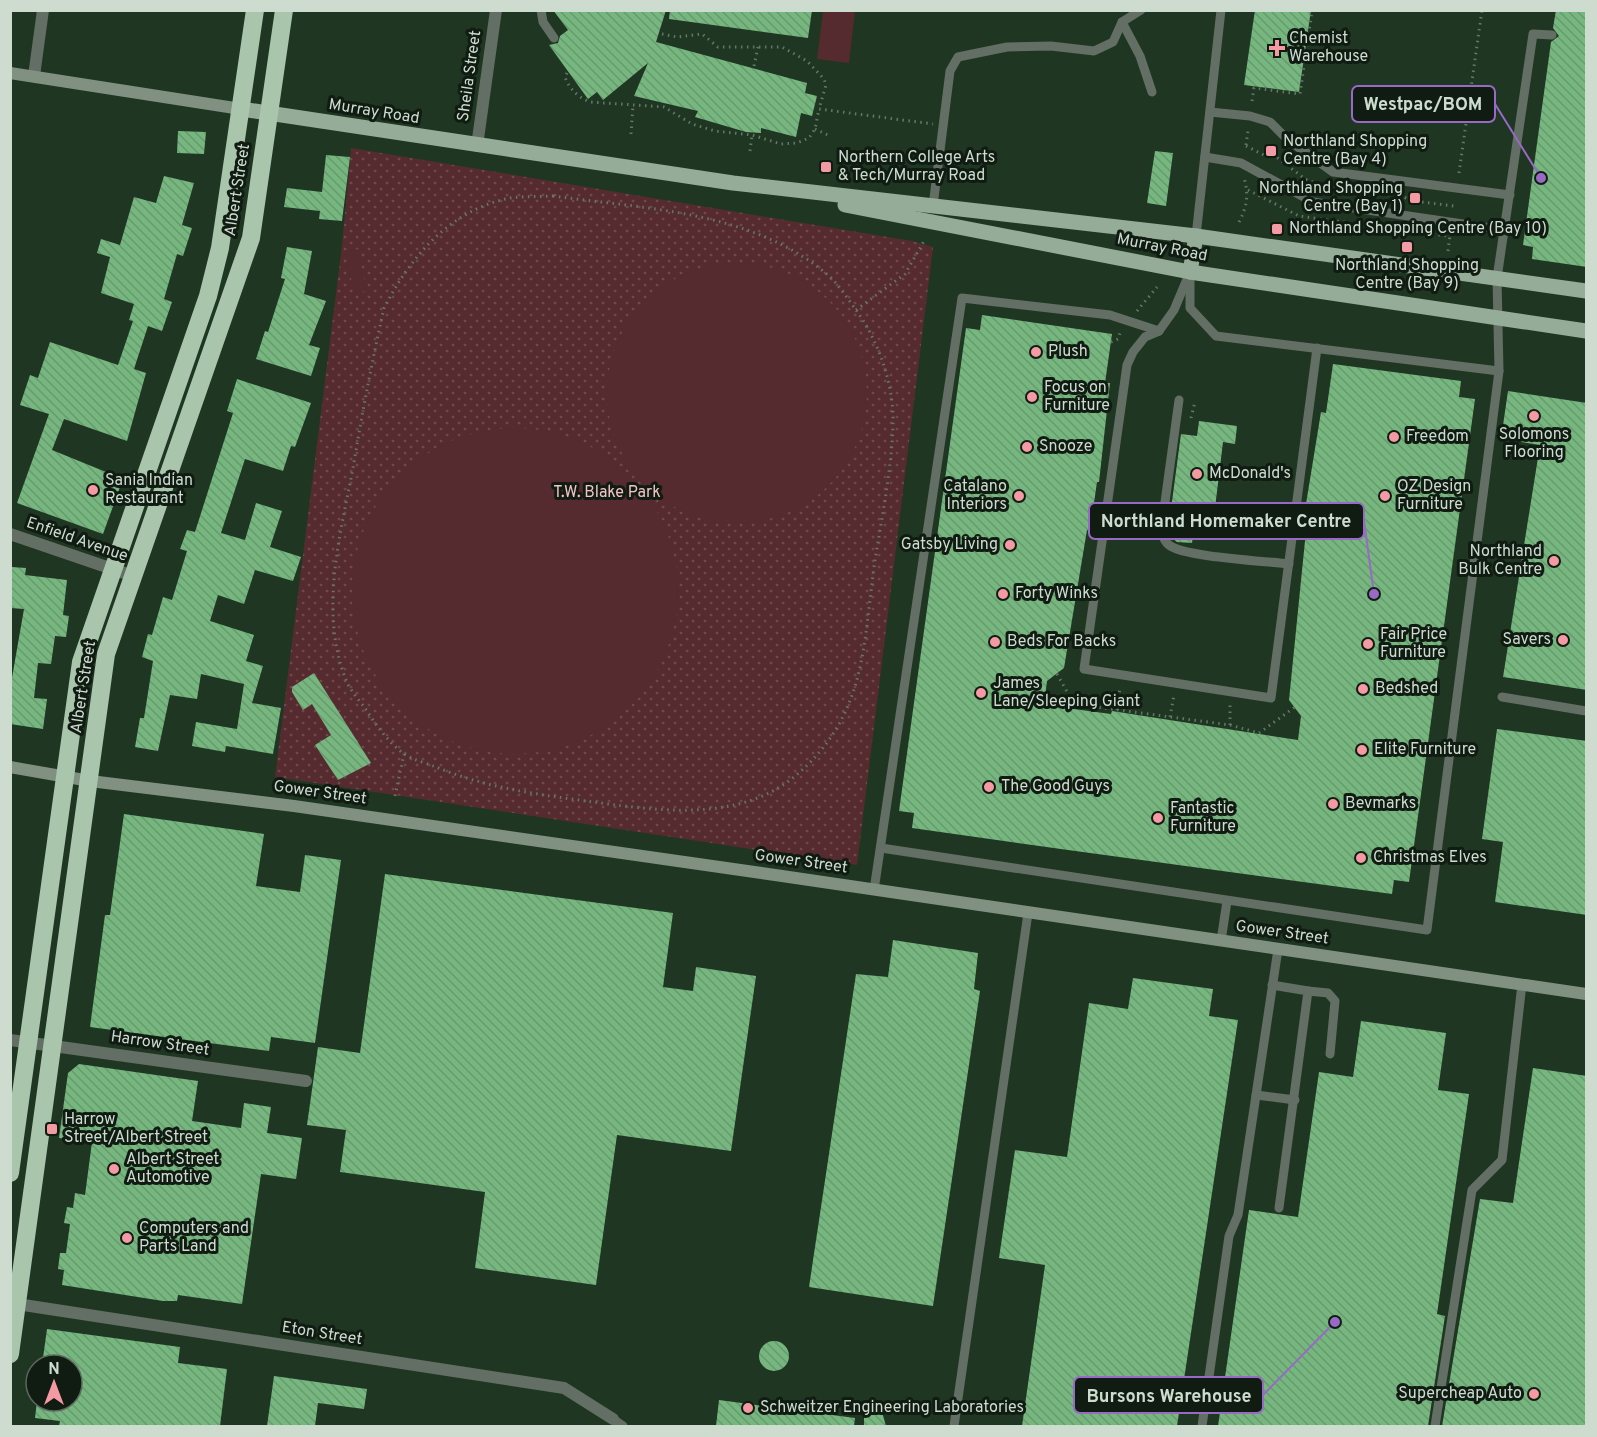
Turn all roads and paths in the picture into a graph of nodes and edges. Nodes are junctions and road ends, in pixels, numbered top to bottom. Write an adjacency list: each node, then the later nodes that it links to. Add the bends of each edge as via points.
1 (43, 10): 18 (street)
2 (255, 10): 22 (highway, Albert Street)
3 (284, 10): 25 (highway, Albert Street)
4 (496, 10): 32 (street, Sheila Street)
5 (541, 10): 13 (lane, via 543,22)
6 (1141, 10): 10 (lane)
7 (1221, 10): 24 (lane)
8 (1312, 10): 20 (path, via 1300,94 1254,88)
9 (1482, 10): 36 (path)
10 (1122, 22): 19 (lane, via 1140,56); 40 (lane, via 1113,42 1094,51 1051,46 1007,47 958,57 950,71)
11 (662, 34): 14 (path, via 702,34 718,47)
12 (1552, 35): 39 (lane, via 1533,34)
13 (554, 38)
14 (758, 47): 15 (path); 23 (path, via 782,47 820,72 826,85)
15 (754, 66)
16 (10, 73): 18 (street, Murray Road)
17 (567, 73): 21 (path, via 568,85 579,98)
18 (34, 76): 22 (street, Murray Road)
19 (1152, 92)
20 (1252, 101)
21 (633, 105): 29 (path); 30 (path, via 664,107 692,124)
22 (241, 109): 25 (main road, Murray Road); 50 (highway, Albert Street, via 220,248)
23 (819, 109): 26 (path); 27 (path)
24 (1210, 112): 35 (lane); 39 (lane, via 1270,122 1333,172)
25 (270, 114): 32 (main road, Murray Road); 51 (highway, Albert Street, via 251,238)
26 (937, 124)
27 (815, 129): 30 (path, via 797,143 781,144); 31 (path)
28 (1248, 131): 34 (path)
29 (631, 134)
30 (752, 135): 33 (path)
31 (828, 135)
32 (477, 146): 38 (main road, Murray Road)
33 (750, 151)
34 (1245, 153)
35 (1205, 158): 42 (lane, via 1241,163 1313,202); 44 (lane)
36 (1459, 172)
37 (1243, 173): 41 (path, via 1248,190 1246,210)
38 (733, 183): 40 (main road, Murray Road); 47 (main road, Murray Road)
39 (1510, 195): 42 (lane)
40 (933, 206): 44 (main road, Murray Road)
41 (1239, 222)
42 (1504, 230): 48 (lane)
43 (1451, 232): 46 (path)
44 (1196, 236): 47 (main road); 48 (main road, Murray Road)
45 (924, 241): 52 (path, via 904,274)
46 (1448, 251)
47 (1190, 272): 53 (main road, Murray Road); 54 (lane); 56 (lane, via 1190,308 1216,336)
48 (1497, 278): 49 (main road, Murray Road); 53 (lane)
49 (1587, 291)
50 (208, 296): 51 (highway); 63 (highway, Albert Street)
51 (228, 305): 64 (highway, Albert Street)
52 (856, 310): 75 (path, via 884,362 892,413 859,680 843,718 820,750 792,778 761,796 721,807 670,812 526,793 471,781); 75 (path, via 832,278 793,249 753,230 700,218 553,196 510,198 474,211 434,236 402,273 384,308 339,541 333,602 335,639 346,682 374,722)
53 (1499, 319): 55 (main road, Murray Road); 57 (lane)
54 (1160, 331): 66 (lane, via 1146,337 1127,365 1084,669); 80 (lane, via 1110,315 962,298)
55 (1587, 332)
56 (1317, 348): 57 (lane); 62 (lane)
57 (1499, 371): 82 (lane, via 1427,930)
58 (1179, 400): 62 (lane, via 1162,524 1166,543 1185,551)
59 (1195, 402): 60 (path)
60 (1190, 424)
61 (10, 534): 63 (street, Enfield Avenue)
62 (1289, 564): 68 (lane, via 1271,698)
63 (112, 569): 64 (street, Enfield Avenue); 77 (highway, Albert Street, via 81,662)
64 (133, 576): 78 (highway, Albert Street, via 106,654)
65 (1057, 674): 71 (path, via 1074,704)
66 (1122, 675): 67 (lane); 71 (path)
67 (1176, 683): 68 (lane); 73 (path)
68 (1231, 692): 74 (path)
69 (1502, 697): 72 (lane)
70 (1294, 707): 74 (path, via 1258,733)
71 (1117, 710): 73 (path)
72 (1587, 711)
73 (1170, 717): 74 (path)
74 (1230, 725)
75 (405, 754): 79 (path)
76 (10, 767): 77 (street, Gower Street)
77 (65, 777): 78 (street, Gower Street); 91 (highway, Albert Street)
78 (90, 781): 81 (street, Gower Street, via 294,806); 92 (highway, Albert Street)
79 (395, 796)
80 (880, 848): 81 (lane); 82 (lane)
81 (874, 890): 83 (street, Gower Street)
82 (1227, 901): 84 (lane)
83 (1028, 913): 84 (street, Gower Street); 105 (lane)
84 (1221, 941): 85 (street, Gower Street)
85 (1278, 949): 86 (street, Gower Street); 87 (lane)
86 (1522, 984): 89 (street, Gower Street); 107 (lane, via 1502,1160 1472,1190)
87 (1272, 986): 88 (lane); 96 (lane)
88 (1308, 991): 93 (lane, via 1328,993 1335,1001); 98 (lane)
89 (1587, 994)
90 (10, 1040): 91 (street, Harrow Street)
91 (29, 1042): 92 (street, Harrow Street); 95 (highway, Albert Street)
92 (53, 1046): 94 (street, Harrow Street); 97 (highway, Albert Street)
93 (1330, 1054)
94 (306, 1081)
95 (21, 1093): 97 (highway); 99 (highway, Albert Street)
96 (1256, 1095): 98 (lane); 106 (lane, via 1238,1215 1229,1236)
97 (46, 1097): 100 (highway, Albert Street)
98 (1295, 1100): 101 (lane)
99 (11, 1172): 100 (highway)
100 (35, 1176): 102 (highway, Albert Street)
101 (1279, 1208)
102 (14, 1304): 103 (highway, Albert Street); 104 (street, Eton Street, via 564,1388)
103 (10, 1354)
104 (618, 1423)
105 (954, 1426)
106 (1202, 1426)
107 (1435, 1426)

